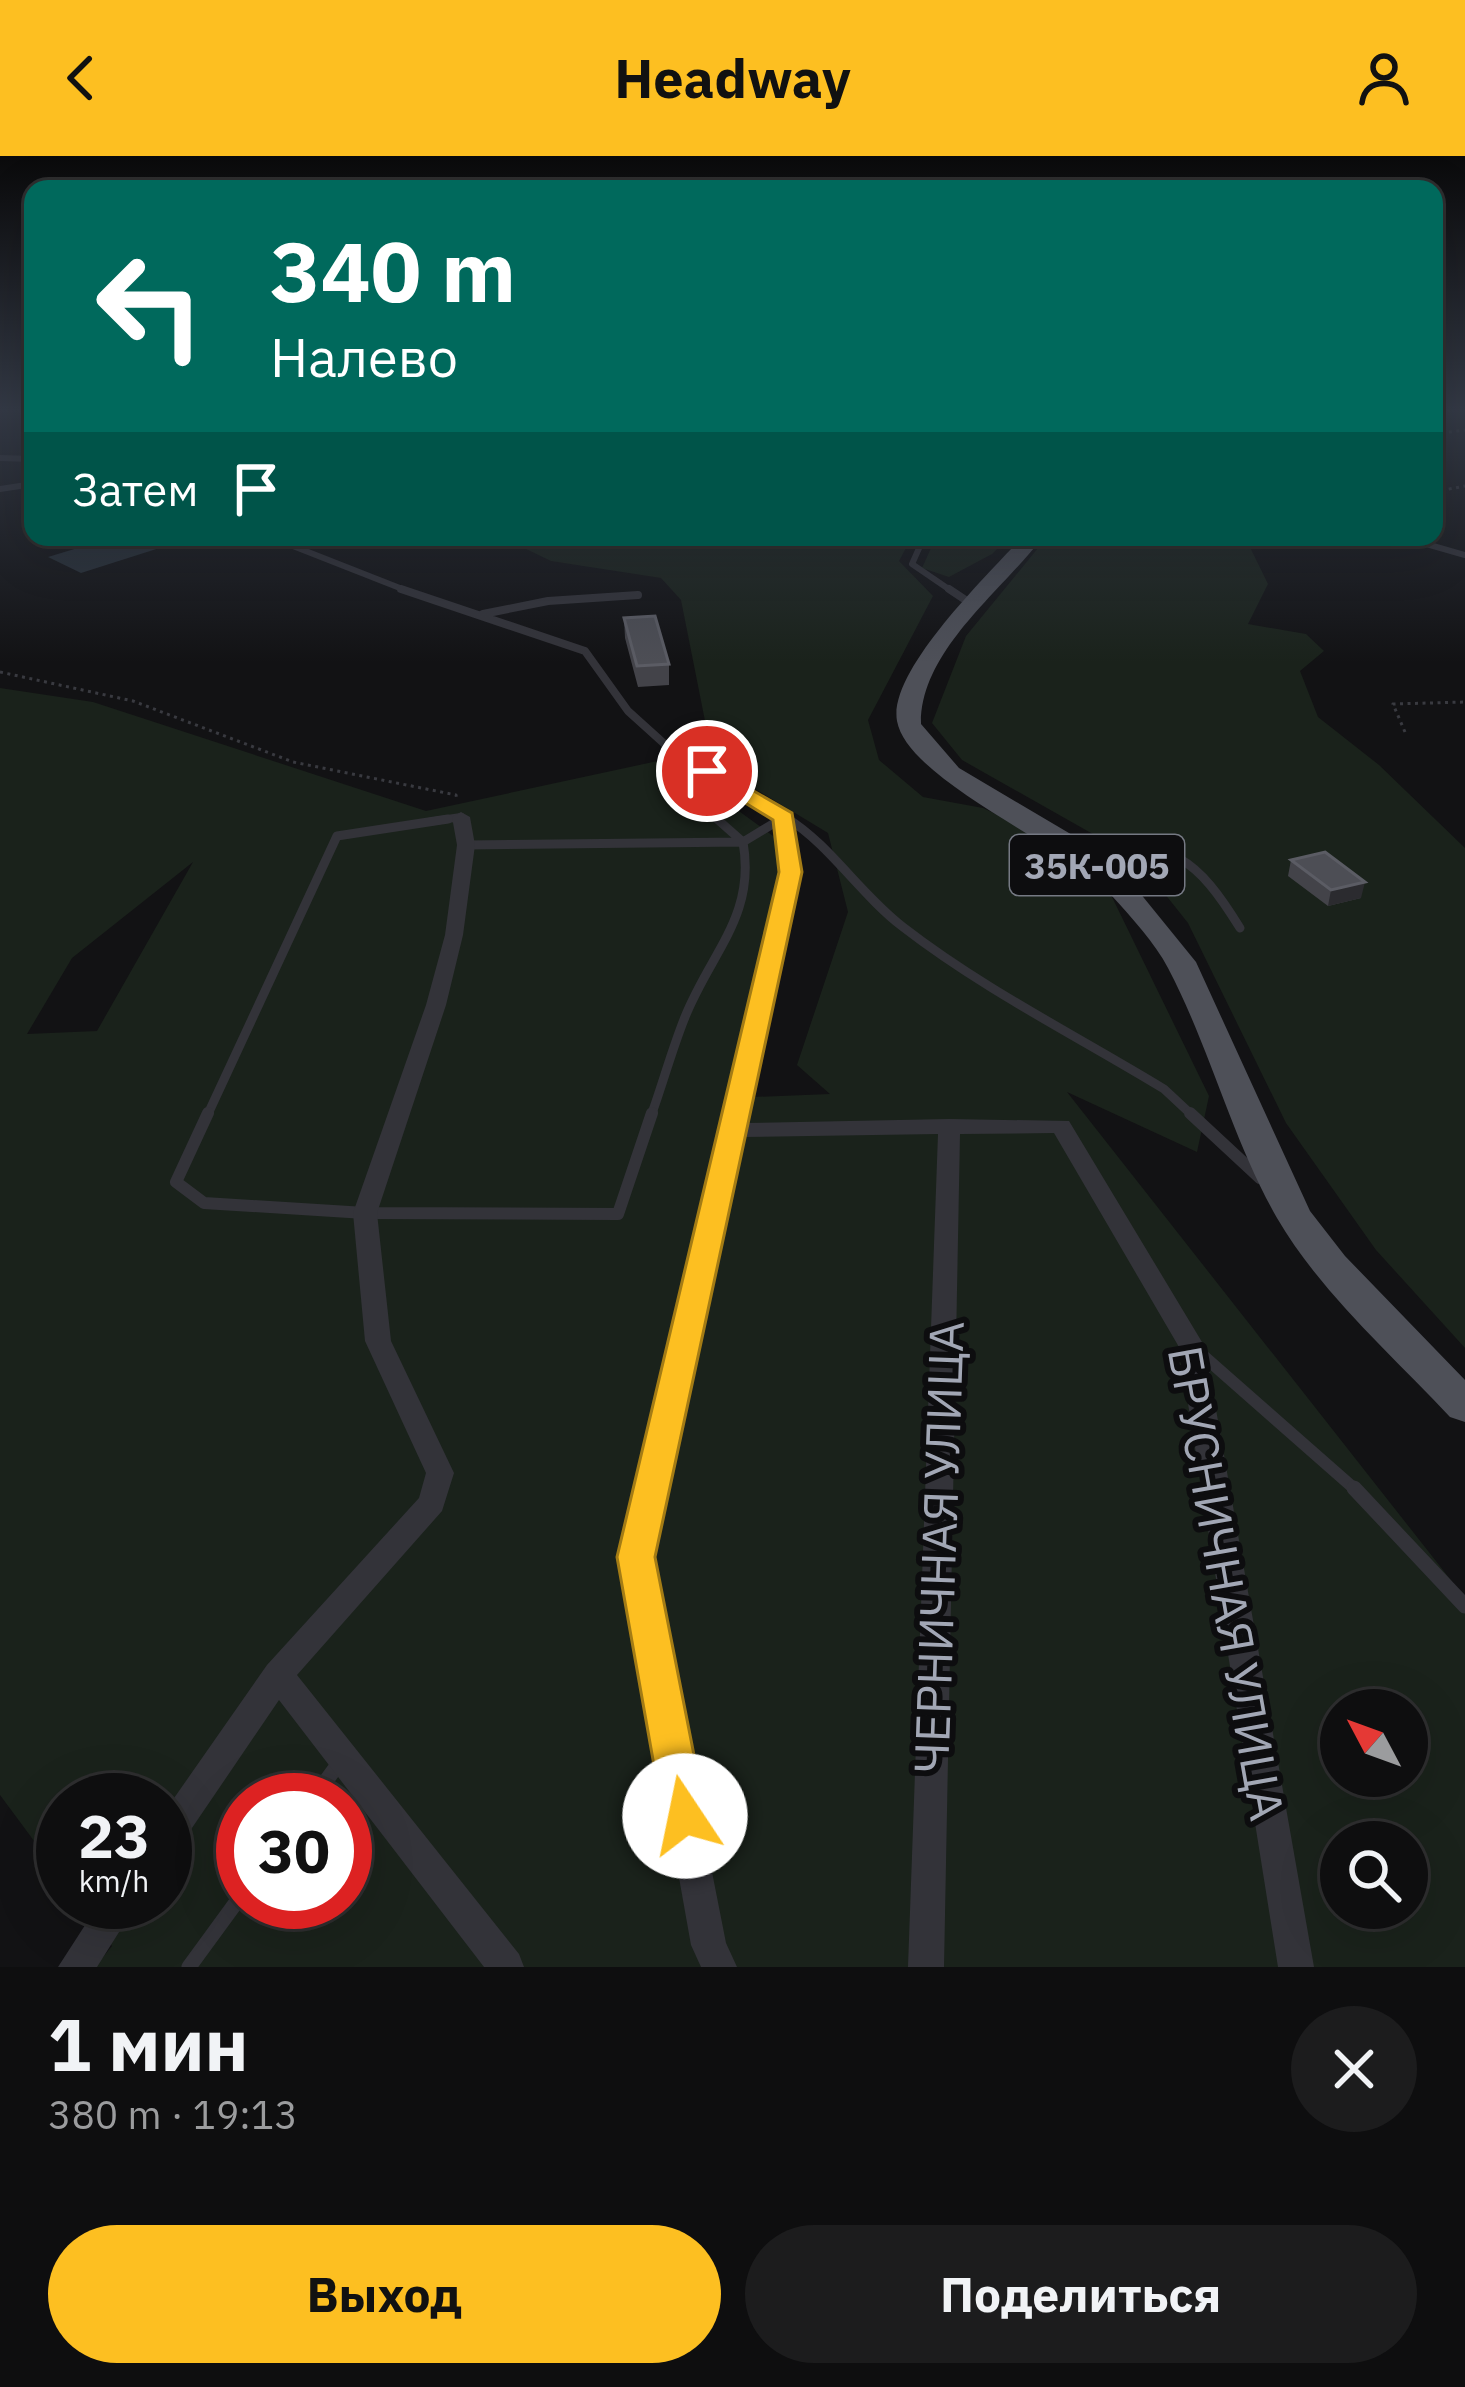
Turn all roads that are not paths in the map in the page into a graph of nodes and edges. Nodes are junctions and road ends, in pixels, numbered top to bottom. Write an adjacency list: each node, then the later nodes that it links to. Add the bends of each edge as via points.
1 (290, 546): 8 (lane)
2 (920, 546): 7 (lane, via 912,564)
3 (1025, 546): 7 (main road, 35К-005)
4 (1434, 546): 5 (lane)
5 (1465, 555)
6 (638, 596): 8 (lane)
7 (974, 605): 14 (main road, 35К-005, via 910,698 909,724 950,773)
8 (480, 615): 11 (lane, via 585,651 628,711 669,748)
9 (692, 797): 12 (lane)
10 (461, 817): 13 (street); 18 (lane, via 337,836 176,1182 204,1203)
11 (784, 818): 12 (lane); 17 (street, via 790,872); 19 (lane, via 811,832 898,924 1164,1089)
12 (743, 842): 13 (lane); 18 (lane, via 743,906 686,1014 618,1214)
13 (466, 845): 18 (street, via 436,1006)
14 (1086, 855): 15 (lane, via 1136,844 1173,855 1212,883); 19 (main road, 35К-005, via 1181,962)
15 (1240, 928)
16 (949, 1126): 17 (street); 20 (street, БРУСНИЧНАЯ УЛИЦА, via 1061,1126); 33 (street, ЧЕРНИЧНАЯ УЛИЦА)
17 (732, 1130): 32 (street, via 636,1557)
18 (364, 1213): 23 (street, via 378,1341 440,1473 432,1503)
19 (1294, 1215): 21 (main road, 35К-005)
20 (1192, 1347): 22 (lane, via 1278,1413); 34 (street, БРУСНИЧНАЯ УЛИЦА)
21 (1465, 1406)
22 (1465, 1606)
23 (278, 1675): 24 (street); 26 (street)
24 (342, 1758): 25 (lane); 31 (street)
25 (331, 1773)
26 (192, 1800)
27 (103, 1929): 29 (street)
28 (217, 1929): 30 (lane)
29 (76, 1967)
30 (189, 1967)
31 (506, 1967)
32 (719, 1967)
33 (926, 1967)
34 (1296, 1967)

